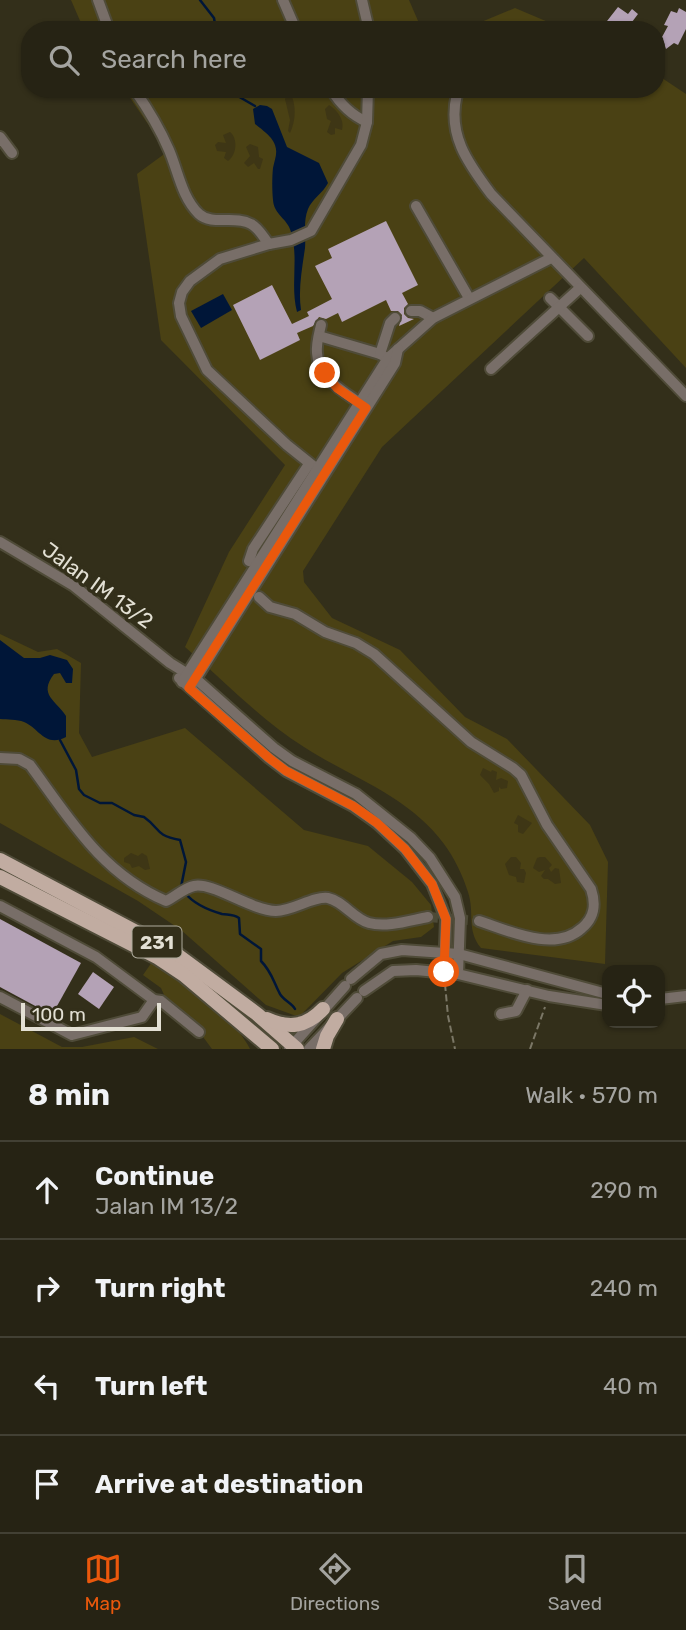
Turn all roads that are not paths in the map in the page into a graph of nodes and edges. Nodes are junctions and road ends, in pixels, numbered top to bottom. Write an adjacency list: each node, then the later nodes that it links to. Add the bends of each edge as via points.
1 (98, 0): 4 (street)
2 (282, 0): 5 (street)
3 (362, 0): 6 (street)
4 (106, 21)
5 (292, 21)
6 (367, 21)
7 (140, 98): 15 (street, via 198,213 249,223)
8 (338, 98): 11 (street)
9 (368, 98): 11 (street)
10 (456, 98): 16 (street, via 454,125 475,173)
11 (367, 122): 15 (street, via 361,145 307,235)
12 (0, 136): 13 (street)
13 (12, 153)
14 (416, 206): 19 (street)
15 (269, 244): 30 (street, via 220,259 190,281 179,303 181,316 216,381)
16 (551, 258): 17 (street); 19 (street)
17 (580, 288): 20 (street); 27 (street)
18 (550, 298): 20 (street)
19 (469, 299): 23 (street)
20 (559, 308): 24 (street); 26 (street)
21 (411, 311): 23 (street)
22 (395, 318): 25 (street, via 390,323)
23 (433, 318): 25 (street)
24 (588, 336)
25 (388, 358): 28 (street); 28 (street, via 320,330 316,354 325,373)
26 (491, 369)
27 (686, 396)
28 (363, 406): 29 (street)
29 (333, 452): 30 (street); 31 (street)
30 (313, 466): 31 (street); 33 (street)
31 (292, 517): 35 (street)
32 (0, 542): 35 (street, Jalan IM 13/2, via 74,586)
33 (249, 561)
34 (259, 597): 41 (street, via 270,607 295,614 374,654 471,742 521,775 594,899 591,920 565,938 538,938)
35 (189, 681): 42 (street, Jalan IM 13/2, via 278,764 353,806 405,849 432,884 446,919); 43 (street, Jalan IM 13/2, via 292,761 382,813 430,858 455,897 460,918)
36 (0, 758): 40 (street, via 30,765 75,828 115,871 166,901 191,886 203,885 270,911 327,898 368,923)
37 (0, 860): 54 (main road, 231, via 172,951)
38 (0, 877): 59 (main road, 231, via 157,957)
39 (0, 906): 51 (street, via 96,957)
40 (428, 917)
41 (478, 921)
42 (444, 953): 43 (street); 44 (street, Jalan IM 13/2); 53 (street, via 390,951 369,963)
43 (459, 954): 45 (street, Jalan IM 13/2); 47 (street)
44 (444, 972): 45 (street); 56 (street, via 393,971)
45 (458, 974): 46 (street)
46 (527, 990): 52 (street); 55 (street, via 516,1011)
47 (602, 994)
48 (686, 996): 50 (street)
49 (0, 997): 51 (street, via 72,1035 142,1017)
50 (665, 998)
51 (154, 1000): 57 (street)
52 (602, 1004)
53 (323, 1009): 54 (main road, via 315,1018 292,1026); 58 (street)
54 (257, 1014): 58 (main road, 231)
55 (501, 1014)
56 (337, 1019): 60 (street); 61 (main road)
57 (199, 1032)
58 (293, 1048)
59 (272, 1049)
60 (309, 1049)
61 (323, 1049)

